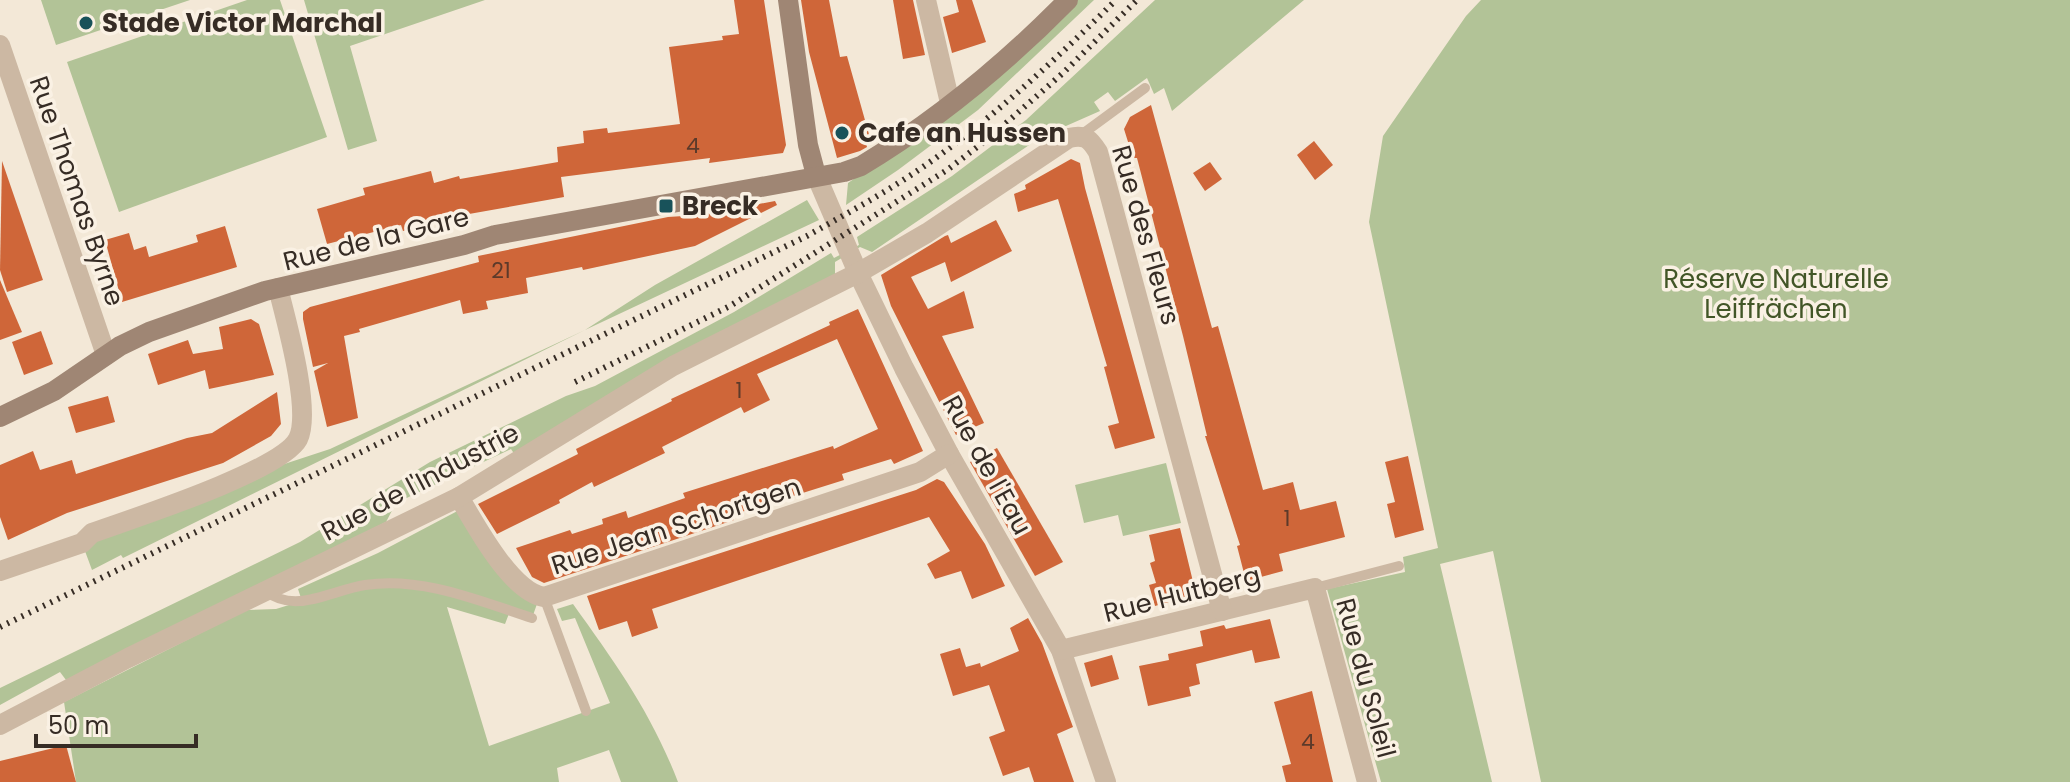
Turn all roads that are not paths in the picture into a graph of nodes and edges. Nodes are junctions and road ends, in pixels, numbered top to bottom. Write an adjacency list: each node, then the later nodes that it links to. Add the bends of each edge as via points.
1 (788, 0): 8 (main road)
2 (926, 0): 6 (street)
3 (1068, 0): 6 (main road, Rue de la Gare)
4 (0, 45): 11 (street, Rue Thomas Byrne)
5 (1145, 88): 7 (lane)
6 (950, 103): 8 (main road, Rue de la Gare, via 861,166)
7 (1081, 135): 9 (street, Rue des Fleurs); 20 (street, Rue des Fleurs, via 1098,152)
8 (816, 175): 9 (street, Rue de l'Eau); 10 (main road, Rue de la Gare, via 495,235)
9 (858, 273): 13 (street, Rue de l'Eau); 14 (street, Rue de l'Industrie, via 673,366)
10 (278, 288): 11 (main road, via 149,332); 16 (street, Rue de la Gare, via 304,413 298,439 285,453 217,486 92,533 82,543)
11 (106, 355): 12 (main road, via 54,391)
12 (0, 417)
13 (949, 454): 19 (street, Rue Jean Schortgen, via 920,472); 22 (street, Rue de l'Eau)
14 (459, 497): 18 (street, Rue de l'Industrie); 19 (street, Rue Jean Schortgen, via 517,583)
15 (1399, 566): 17 (lane)
16 (0, 571)
17 (1315, 588): 20 (street, Rue Hutberg); 26 (street, Rue du Soleil)
18 (266, 591): 21 (lane, via 287,602 363,585 415,585); 24 (street, Rue de l'Industrie)
19 (544, 597): 23 (lane)
20 (1222, 611): 22 (street, Rue Hutberg)
21 (532, 618)
22 (1061, 650): 25 (street, Rue de l'Eau)
23 (586, 711)
24 (0, 725)
25 (1106, 782)
26 (1367, 782)

